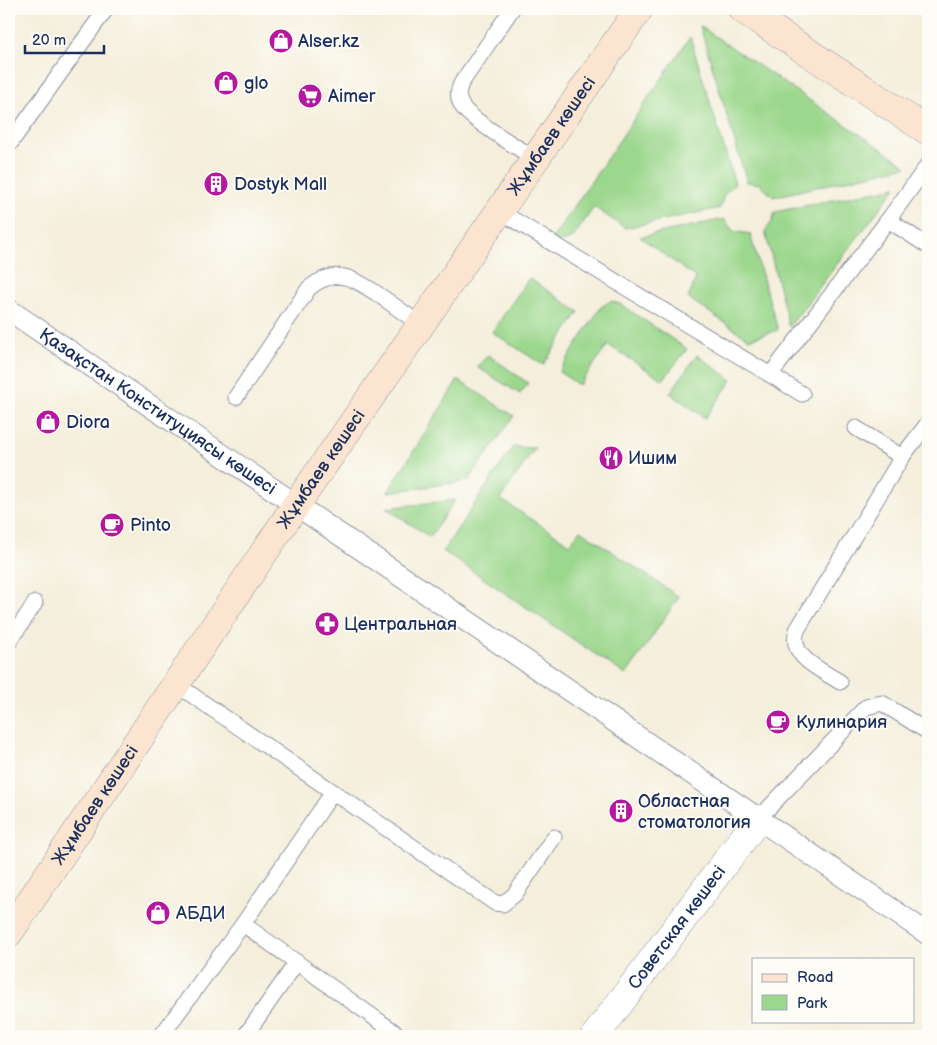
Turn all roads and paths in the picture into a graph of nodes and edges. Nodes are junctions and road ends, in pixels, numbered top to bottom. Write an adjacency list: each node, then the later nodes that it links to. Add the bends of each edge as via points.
1 (106, 9): 6 (lane)
2 (512, 9): 7 (lane, via 460,86 459,98 466,112)
3 (639, 9): 7 (main road, Жұмбаев көшесі)
4 (742, 9): 5 (main road)
5 (928, 131)
6 (9, 145)
7 (535, 159): 9 (main road, Жұмбаев көшесі)
8 (928, 164): 10 (lane)
9 (499, 211): 13 (main road, Жұмбаев көшесі); 14 (lane)
10 (888, 220): 11 (lane); 14 (lane)
11 (928, 246)
12 (9, 310): 20 (street, Қазақстан Конституциясы көшесі)
13 (421, 325): 16 (lane, via 354,280 336,276 325,278 309,288); 20 (main road, Жұмбаев көшесі)
14 (771, 374): 15 (lane)
15 (802, 394)
16 (236, 397)
17 (928, 423): 19 (lane)
18 (856, 428): 19 (lane)
19 (902, 457): 23 (lane, via 794,637 797,651 803,658)
20 (296, 505): 24 (main road, Жұмбаев көшесі); 27 (street, Қазақстан Конституциясы көшесі)
21 (35, 604): 22 (lane)
22 (9, 642)
23 (840, 682)
24 (176, 684): 26 (lane); 30 (main road, Жұмбаев көшесі)
25 (928, 732): 27 (lane, via 882,702 866,707)
26 (333, 792): 28 (lane, via 495,903 502,904 515,894); 29 (lane)
27 (758, 819): 31 (street, Қазақстан Конституциясы көшесі); 36 (street, Советская көшесі)
28 (554, 838)
29 (243, 924): 32 (lane); 33 (lane)
30 (9, 934)
31 (928, 934)
32 (297, 962): 34 (lane); 35 (lane)
33 (161, 1036)
34 (245, 1036)
35 (400, 1036)
36 (595, 1036)

